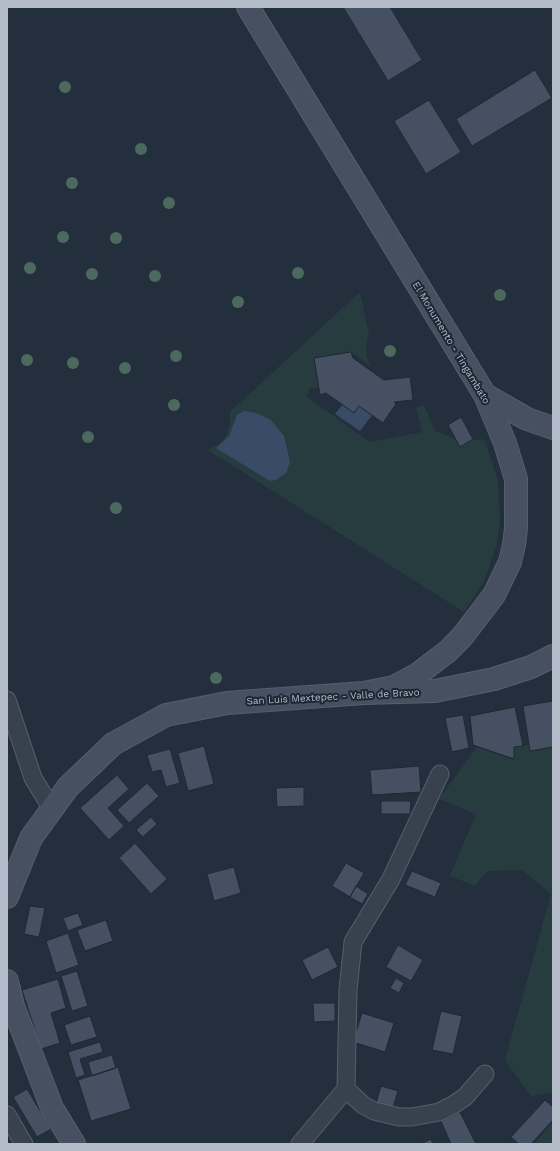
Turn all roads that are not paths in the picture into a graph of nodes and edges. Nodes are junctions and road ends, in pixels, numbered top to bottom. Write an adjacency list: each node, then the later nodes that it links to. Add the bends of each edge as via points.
1 (248, 7): 2 (main road, El Monumento - Tingambato)
2 (485, 395): 3 (main road, via 527,419); 5 (main road, El Monumento - Tingambato, via 505,443 516,479 516,528 514,545 505,574 474,624 448,651 406,682)
3 (553, 428)
4 (553, 656): 5 (main road, San Luis Mextepec - Valle de Bravo, via 513,673 476,683 435,691)
5 (364, 693): 8 (main road, San Luis Mextepec - Valle de Bravo, via 227,703 166,715 113,744 68,787)
6 (7, 700): 8 (street, via 33,778)
7 (440, 774): 12 (street, via 391,879 354,942 348,990)
8 (52, 809): 9 (main road, San Luis Mextepec - Valle de Bravo, via 31,838)
9 (7, 897)
10 (7, 981): 15 (main road, via 13,1006 50,1102)
11 (485, 1074): 12 (street, via 466,1097 453,1105 439,1112 412,1117 399,1117 374,1111 363,1105)
12 (346, 1089): 16 (street)
13 (7, 1115): 14 (street)
14 (24, 1144)
15 (74, 1144)
16 (300, 1144)

